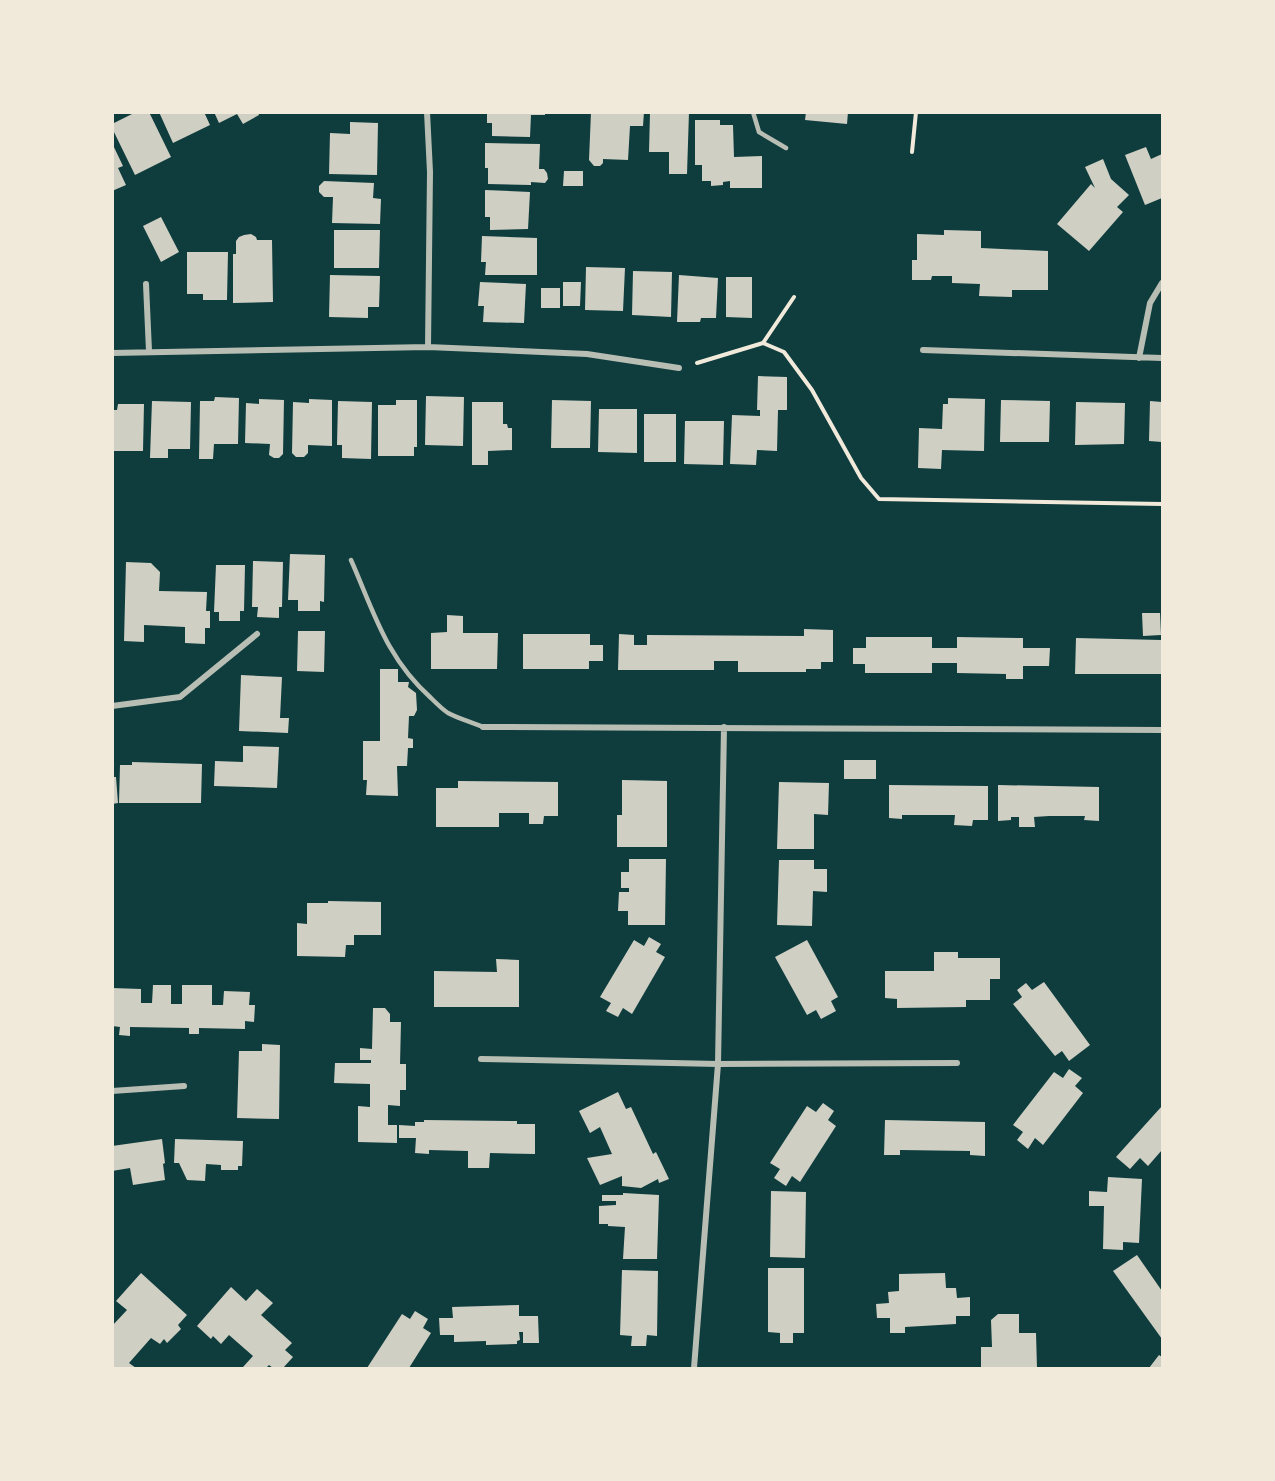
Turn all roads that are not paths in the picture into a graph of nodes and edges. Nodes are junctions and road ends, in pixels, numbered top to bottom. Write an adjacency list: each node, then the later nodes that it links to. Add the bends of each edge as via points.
1 (427, 112): 6 (street)
2 (753, 112): 3 (lane, via 759,132)
3 (786, 148)
4 (1162, 283): 10 (street, via 1150,303)
5 (146, 284): 8 (street)
6 (428, 347): 8 (street); 12 (street, via 587,354)
7 (923, 350): 10 (street)
8 (149, 351): 9 (street)
9 (112, 353)
10 (1139, 358): 11 (street)
11 (1162, 358)
12 (679, 368)
13 (351, 560): 16 (lane, via 374,619 413,681 448,713)
14 (257, 634): 15 (street, via 180,697)
15 (112, 706)
16 (483, 727): 17 (street)
17 (724, 727): 18 (street); 21 (street)
18 (1162, 729)
19 (481, 1059): 21 (street)
20 (957, 1063): 21 (street)
21 (718, 1064): 24 (street)
22 (184, 1086): 23 (street)
23 (112, 1091)
24 (694, 1368)

